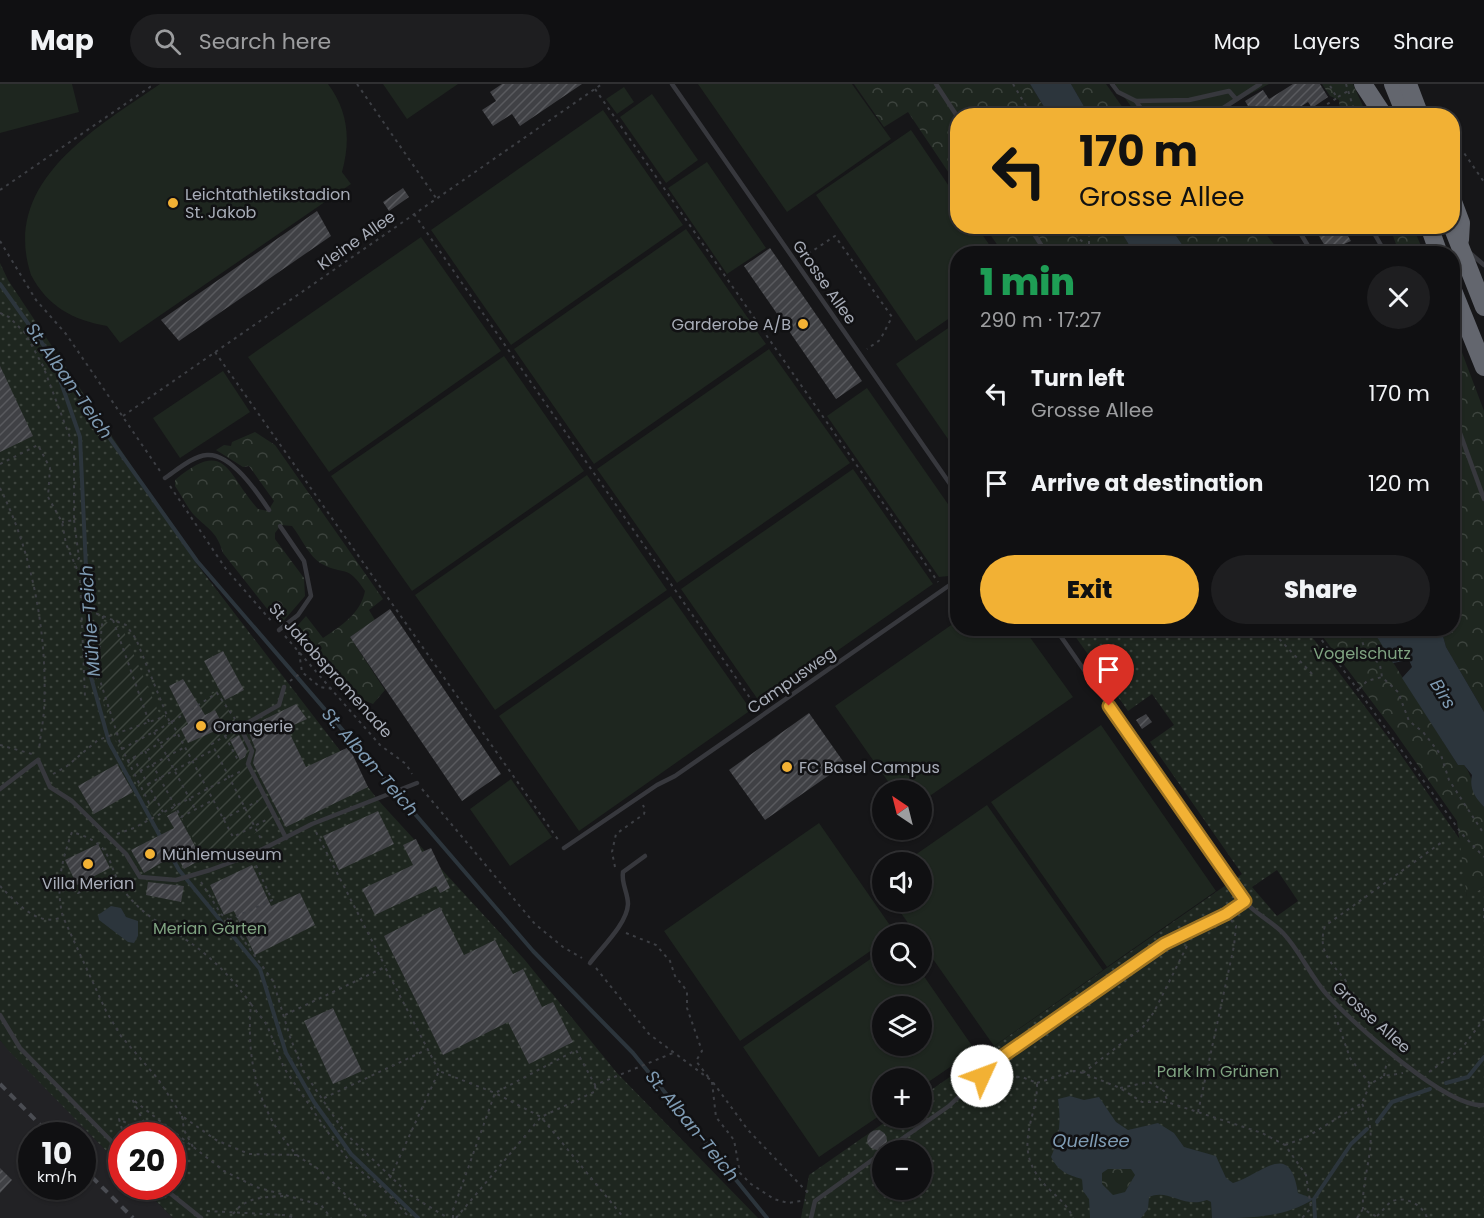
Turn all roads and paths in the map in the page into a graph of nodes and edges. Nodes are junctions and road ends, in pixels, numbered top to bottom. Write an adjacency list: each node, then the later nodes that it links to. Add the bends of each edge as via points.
1 (148, 84): 31 (path, via 150,87)
2 (357, 84): 32 (path)
3 (602, 84): 15 (path, Kleine Allee)
4 (672, 84): 42 (lane, Grosse Allee)
5 (936, 84): 19 (lane)
6 (1013, 84): 20 (path)
7 (1112, 84): 18 (lane)
8 (1260, 84): 17 (lane)
9 (1329, 84): 16 (path)
10 (1346, 84): 14 (path)
11 (1372, 84): 26 (highway)
12 (1393, 84): 27 (highway)
13 (1408, 84): 28 (highway)
14 (1356, 88): 16 (path); 24 (path); 25 (highway)
15 (595, 89): 32 (path, Kleine Allee); 63 (path)
16 (1337, 98): 23 (path)
17 (1236, 99): 18 (lane, via 1229,91 1189,100); 22 (lane)
18 (1136, 102): 21 (lane)
19 (952, 108)
20 (1027, 108)
21 (1140, 108)
22 (1223, 108)
23 (1321, 108)
24 (1356, 108)
25 (1377, 108)
26 (1382, 108)
27 (1403, 108)
28 (1417, 108)
29 (1460, 151): 30 (path)
30 (1484, 182)
31 (0, 190)
32 (436, 198): 33 (path, Kleine Allee)
33 (414, 214): 47 (path, Kleine Allee); 80 (path)
34 (1077, 234): 40 (path)
35 (1089, 234): 40 (path)
36 (1455, 234): 39 (highway)
37 (1460, 234): 39 (highway)
38 (0, 241): 50 (path, St. Jakobspromenade, via 36,300 66,334)
39 (1459, 244): 43 (lane)
40 (1088, 246)
41 (1460, 247): 44 (highway)
42 (796, 262): 48 (lane, Grosse Allee); 48 (path, via 835,236 892,317 880,340)
43 (1484, 265)
44 (1484, 307)
45 (1460, 308): 49 (highway)
46 (0, 313): 58 (path, via 26,333 74,448)
47 (215, 352): 50 (path, Kleine Allee); 128 (path)
48 (860, 354): 54 (lane, Grosse Allee)
49 (1484, 367)
50 (123, 416): 53 (path, St. Jakobspromenade)
51 (1460, 433): 56 (lane)
52 (0, 464): 59 (path, via 38,445 50,468 48,497)
53 (165, 478): 57 (lane, via 206,455 218,457 238,470); 67 (path, St. Jakobspromenade, via 226,569)
54 (950, 484)
55 (0, 488): 97 (path, via 34,590 42,641 44,710)
56 (1484, 500)
57 (269, 510)
58 (74, 520): 59 (path); 61 (path, via 79,558)
59 (62, 522): 61 (path)
60 (280, 526): 67 (lane, via 304,561 311,596 298,615)
61 (75, 564): 64 (path, via 80,576)
62 (950, 585): 63 (lane, Campusweg)
63 (943, 590): 80 (lane, Campusweg)
64 (82, 608): 65 (path); 79 (path)
65 (103, 616): 66 (path); 86 (path, via 97,671)
66 (112, 620): 81 (path, via 126,626 136,639); 82 (path)
67 (279, 630): 72 (path, St. Jakobspromenade)
68 (1061, 636): 137 (lane, Grosse Allee)
69 (1276, 636): 74 (path)
70 (1319, 636): 78 (path)
71 (1361, 636): 75 (path, via 1364,647 1380,665)
72 (299, 651): 73 (path); 77 (path, St. Jakobspromenade)
73 (302, 672): 76 (path); 77 (path, via 320,687)
74 (1314, 676)
75 (1382, 677): 78 (path, via 1367,681); 123 (path, via 1398,692 1409,721 1441,755 1449,780)
76 (284, 687): 84 (lane, via 279,705)
77 (333, 689): 106 (path, St. Jakobspromenade, via 380,745 406,764)
78 (1359, 690): 131 (path, via 1462,834)
79 (84, 697)
80 (762, 715): 110 (lane, Campusweg)
81 (166, 716): 82 (path); 83 (path)
82 (149, 722): 86 (path)
83 (170, 722): 84 (path, via 217,693); 85 (path); 87 (path)
84 (240, 727): 88 (path); 125 (lane, via 252,752 248,764)
85 (153, 732): 89 (path); 92 (path)
86 (118, 733): 92 (path); 103 (path, via 101,739)
87 (177, 734): 89 (path); 91 (path)
88 (225, 736): 93 (path, via 212,744); 104 (path, via 243,770)
89 (159, 744): 94 (path); 95 (path)
90 (0, 745): 97 (path, via 29,752)
91 (184, 747): 95 (path); 99 (path)
92 (122, 749): 98 (path)
93 (215, 749): 99 (path); 104 (path)
94 (145, 751): 96 (path); 100 (path)
95 (167, 757): 100 (path); 102 (path)
96 (133, 758): 98 (path); 101 (path)
97 (38, 760): 103 (lane); 108 (lane)
98 (127, 761): 111 (path, via 149,803)
99 (192, 761): 102 (path); 109 (path)
100 (152, 764): 101 (path); 105 (path)
101 (140, 771): 107 (path)
102 (174, 771): 105 (path); 112 (path)
103 (46, 777): 124 (lane, via 50,787 72,801)
104 (229, 777): 109 (path); 115 (path)
105 (160, 778): 107 (path); 114 (path)
106 (417, 783): 121 (lane); 145 (path, St. Jakobspromenade, via 536,924)
107 (148, 784): 111 (path)
108 (0, 789)
109 (207, 789): 112 (path); 113 (path)
110 (638, 798): 128 (lane, Campusweg); 134 (path, via 644,814 616,834 614,844 615,869)
111 (156, 799): 118 (path)
112 (189, 799): 114 (path); 116 (path)
113 (213, 800): 116 (path); 120 (path)
114 (175, 806): 116 (path, via 181,817); 118 (path)
115 (245, 808): 117 (path, via 259,800); 120 (path); 122 (path)
116 (195, 809)
117 (264, 809)
118 (163, 813): 124 (path)
119 (269, 818): 122 (path)
120 (223, 819): 122 (path, via 233,837)
121 (312, 825): 125 (lane); 146 (path)
122 (254, 826): 127 (path)
123 (1484, 834)
124 (108, 837): 132 (lane, via 126,854 140,877 176,880)
125 (285, 838): 127 (lane)
126 (1442, 842): 148 (path, via 1325,926 1323,951 1346,981 1344,991)
127 (266, 848): 129 (lane)
128 (564, 848)
129 (251, 855): 132 (lane); 142 (path, via 272,900)
130 (645, 856): 134 (lane, via 623,872)
131 (1484, 857)
132 (197, 874): 142 (path, via 221,914)
133 (116, 875): 135 (path, via 78,893 70,885); 135 (path, via 102,845 72,832); 149 (path, via 129,897 157,923 215,962)
134 (622, 879): 143 (lane, via 628,903 626,916)
135 (60, 884): 140 (path, via 58,900)
136 (0, 886): 140 (path, via 42,920)
137 (1245, 901): 139 (lane); 147 (lane, Grosse Allee, via 1284,934)
138 (1484, 908): 141 (path)
139 (1226, 914): 144 (lane); 172 (path, via 1236,926 1234,946)
140 (63, 917): 173 (path, via 106,1011)
141 (1484, 918)
142 (229, 920): 151 (path, via 273,981)
143 (616, 929): 145 (lane); 162 (path, via 656,945 670,961 675,976 687,991 687,1008 702,1051 696,1061)
144 (1192, 930): 158 (path, via 1159,1003 1143,1027); 159 (lane, via 1164,944 997,1060)
145 (590, 963): 154 (path, St. Jakobspromenade, via 605,976 649,1034)
146 (385, 967): 151 (path); 153 (path)
147 (1328, 996): 148 (lane, Grosse Allee); 164 (path, via 1350,1058)
148 (1333, 1000): 155 (lane, Grosse Allee)
149 (251, 1004): 182 (path, via 251,1068 273,1122); 196 (path, via 267,1025 284,1068 336,1144)
150 (0, 1015): 177 (lane, via 20,1048)
151 (285, 1015): 168 (path, via 304,1072)
152 (1484, 1019): 161 (path, via 1450,1060)
153 (426, 1050): 156 (path); 168 (path)
154 (673, 1052): 162 (path, St. Jakobspromenade); 165 (path)
155 (1388, 1052): 157 (lane, Grosse Allee); 160 (path)
156 (439, 1071): 167 (path); 184 (path)
157 (1416, 1071): 160 (path); 161 (lane, Grosse Allee)
158 (1083, 1073): 163 (path, via 1074,1071); 166 (path)
159 (982, 1076): 163 (path, via 1022,1077); 178 (lane, via 949,1106)
160 (1384, 1076): 164 (path)
161 (1422, 1076): 171 (lane, Grosse Allee, via 1450,1097)
162 (712, 1081): 187 (path, St. Jakobspromenade, via 748,1130); 187 (path, via 716,1118 734,1140 740,1173 774,1199 788,1203)
163 (1037, 1083): 201 (path, via 1037,1100 1028,1126 1028,1150 1035,1172 1048,1191 1068,1207)
164 (1370, 1084): 170 (path)
165 (594, 1085): 167 (path, via 576,1050); 174 (path, via 596,1091)
166 (1120, 1088): 169 (path, via 1142,1102); 169 (path, via 1149,1082 1164,1091)
167 (495, 1093): 174 (path); 198 (path, via 453,1210)
168 (324, 1098): 184 (path, via 345,1133)
169 (1167, 1102): 172 (path)
170 (1362, 1103): 180 (path, via 1305,1138); 189 (path, via 1373,1133 1361,1187)
171 (1484, 1105)
172 (1198, 1112): 180 (path, via 1262,1133)
173 (182, 1116): 181 (path); 182 (path, via 216,1140 249,1154)
174 (541, 1117): 198 (path); 199 (path)
175 (144, 1122): 176 (path, via 132,1099)
176 (161, 1122)
177 (108, 1138)
178 (900, 1140)
179 (186, 1143): 181 (path)
180 (1285, 1145): 202 (path, via 1306,1175 1311,1208)
181 (194, 1149): 185 (path, via 224,1171)
182 (297, 1155): 195 (path, via 321,1171)
183 (872, 1160): 187 (lane)
184 (390, 1178): 197 (path)
185 (288, 1196): 190 (path, via 240,1204); 194 (path, via 321,1205)
186 (179, 1200): 188 (lane)
187 (815, 1200): 200 (lane)
188 (190, 1209): 190 (path); 192 (lane)
189 (1362, 1209): 191 (path); 203 (path)
190 (233, 1214): 193 (path)
191 (1378, 1217): 204 (path, via 1391,1201 1399,1200 1415,1203)
192 (201, 1218)
193 (296, 1218)
194 (331, 1218)
195 (368, 1218)
196 (411, 1218)
197 (448, 1218)
198 (454, 1218)
199 (624, 1218)
200 (811, 1218)
201 (1073, 1218)
202 (1302, 1218)
203 (1357, 1218)
204 (1426, 1218)

